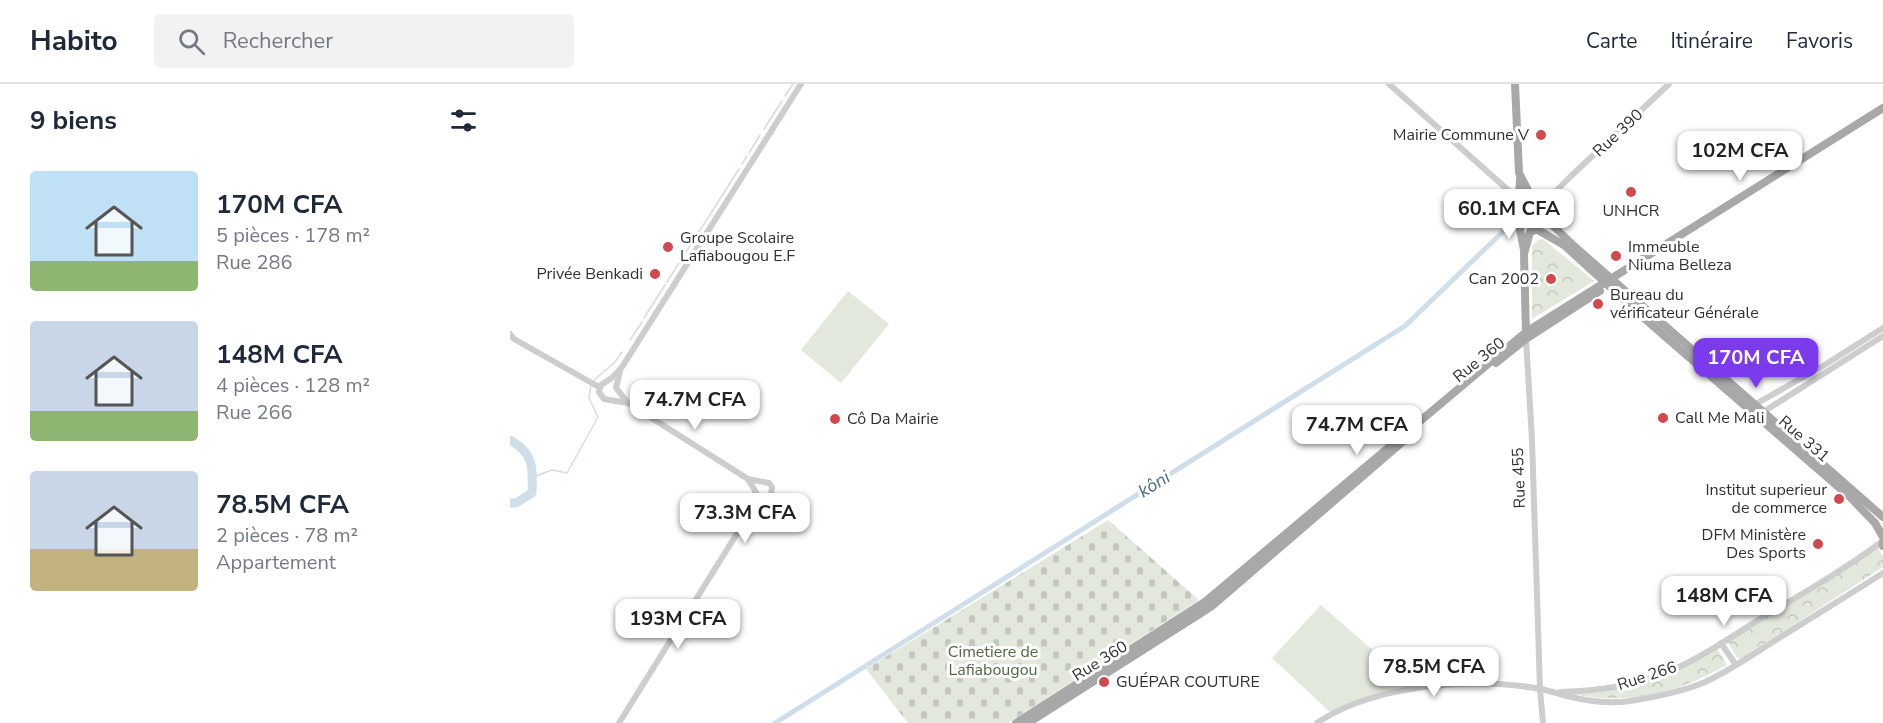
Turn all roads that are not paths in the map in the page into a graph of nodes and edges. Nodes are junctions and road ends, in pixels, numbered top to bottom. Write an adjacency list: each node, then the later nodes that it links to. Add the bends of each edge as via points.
1 (801, 84): 23 (street)
2 (1389, 84): 9 (street)
3 (1515, 84): 7 (main road)
4 (1669, 84): 8 (street, Rue 390)
5 (1883, 108): 18 (main road)
6 (1883, 113): 18 (main road, Rue 360)
7 (1520, 173): 10 (main road); 11 (main road)
8 (1559, 188): 12 (street); 14 (street, Rue 390)
9 (1508, 190): 11 (street); 13 (street)
10 (1529, 192): 11 (main road); 12 (main road)
11 (1519, 194): 13 (main road)
12 (1537, 197): 14 (main road, Rue 331)
13 (1517, 206): 15 (main road)
14 (1543, 212): 16 (main road, Rue 455); 18 (main road, Rue 331)
15 (1518, 224): 16 (main road, Rue 331, via 1523,231); 17 (main road)
16 (1533, 231): 17 (main road, Rue 455); 18 (main road, Rue 331, via 1564,245)
17 (1524, 254): 21 (main road, Rue 455)
18 (1610, 282): 21 (main road, Rue 360); 28 (main road, Rue 331)
19 (1883, 328): 28 (street)
20 (510, 334): 24 (street)
21 (1526, 335): 40 (street, Rue 455); 43 (main road, Rue 360, via 1206,601); 44 (main road, Rue 360, via 1212,606)
22 (1883, 336): 29 (street)
23 (622, 367): 24 (street); 25 (street)
24 (602, 385): 25 (street, via 613,384); 26 (street, via 598,392)
25 (616, 388): 26 (street); 27 (street)
26 (610, 399): 27 (street)
27 (628, 403): 30 (street)
28 (1751, 407): 29 (main road, Rue 331)
29 (1760, 414): 35 (main road, Rue 331); 36 (main road, Rue 331, via 1858,505 1880,528)
30 (748, 479): 31 (street); 32 (street)
31 (766, 481): 32 (street, via 758,484); 33 (street, via 773,490)
32 (756, 492): 33 (street); 34 (street)
33 (764, 498): 34 (street)
34 (751, 511): 42 (street)
35 (1883, 517)
36 (1883, 541): 38 (street, Rue 266)
37 (1883, 573): 39 (street, Rue 266)
38 (1721, 643): 39 (street); 41 (street, Rue 266, via 1651,678 1613,688)
39 (1736, 665): 41 (street, Rue 266, via 1704,682 1628,702)
40 (1540, 689): 41 (street, Rue 266); 45 (street, Rue 266, via 1493,684 1424,686 1373,698); 46 (street, Rue 455)
41 (1556, 692)
42 (619, 723)
43 (1016, 723)
44 (1028, 723)
45 (1317, 723)
46 (1543, 723)

